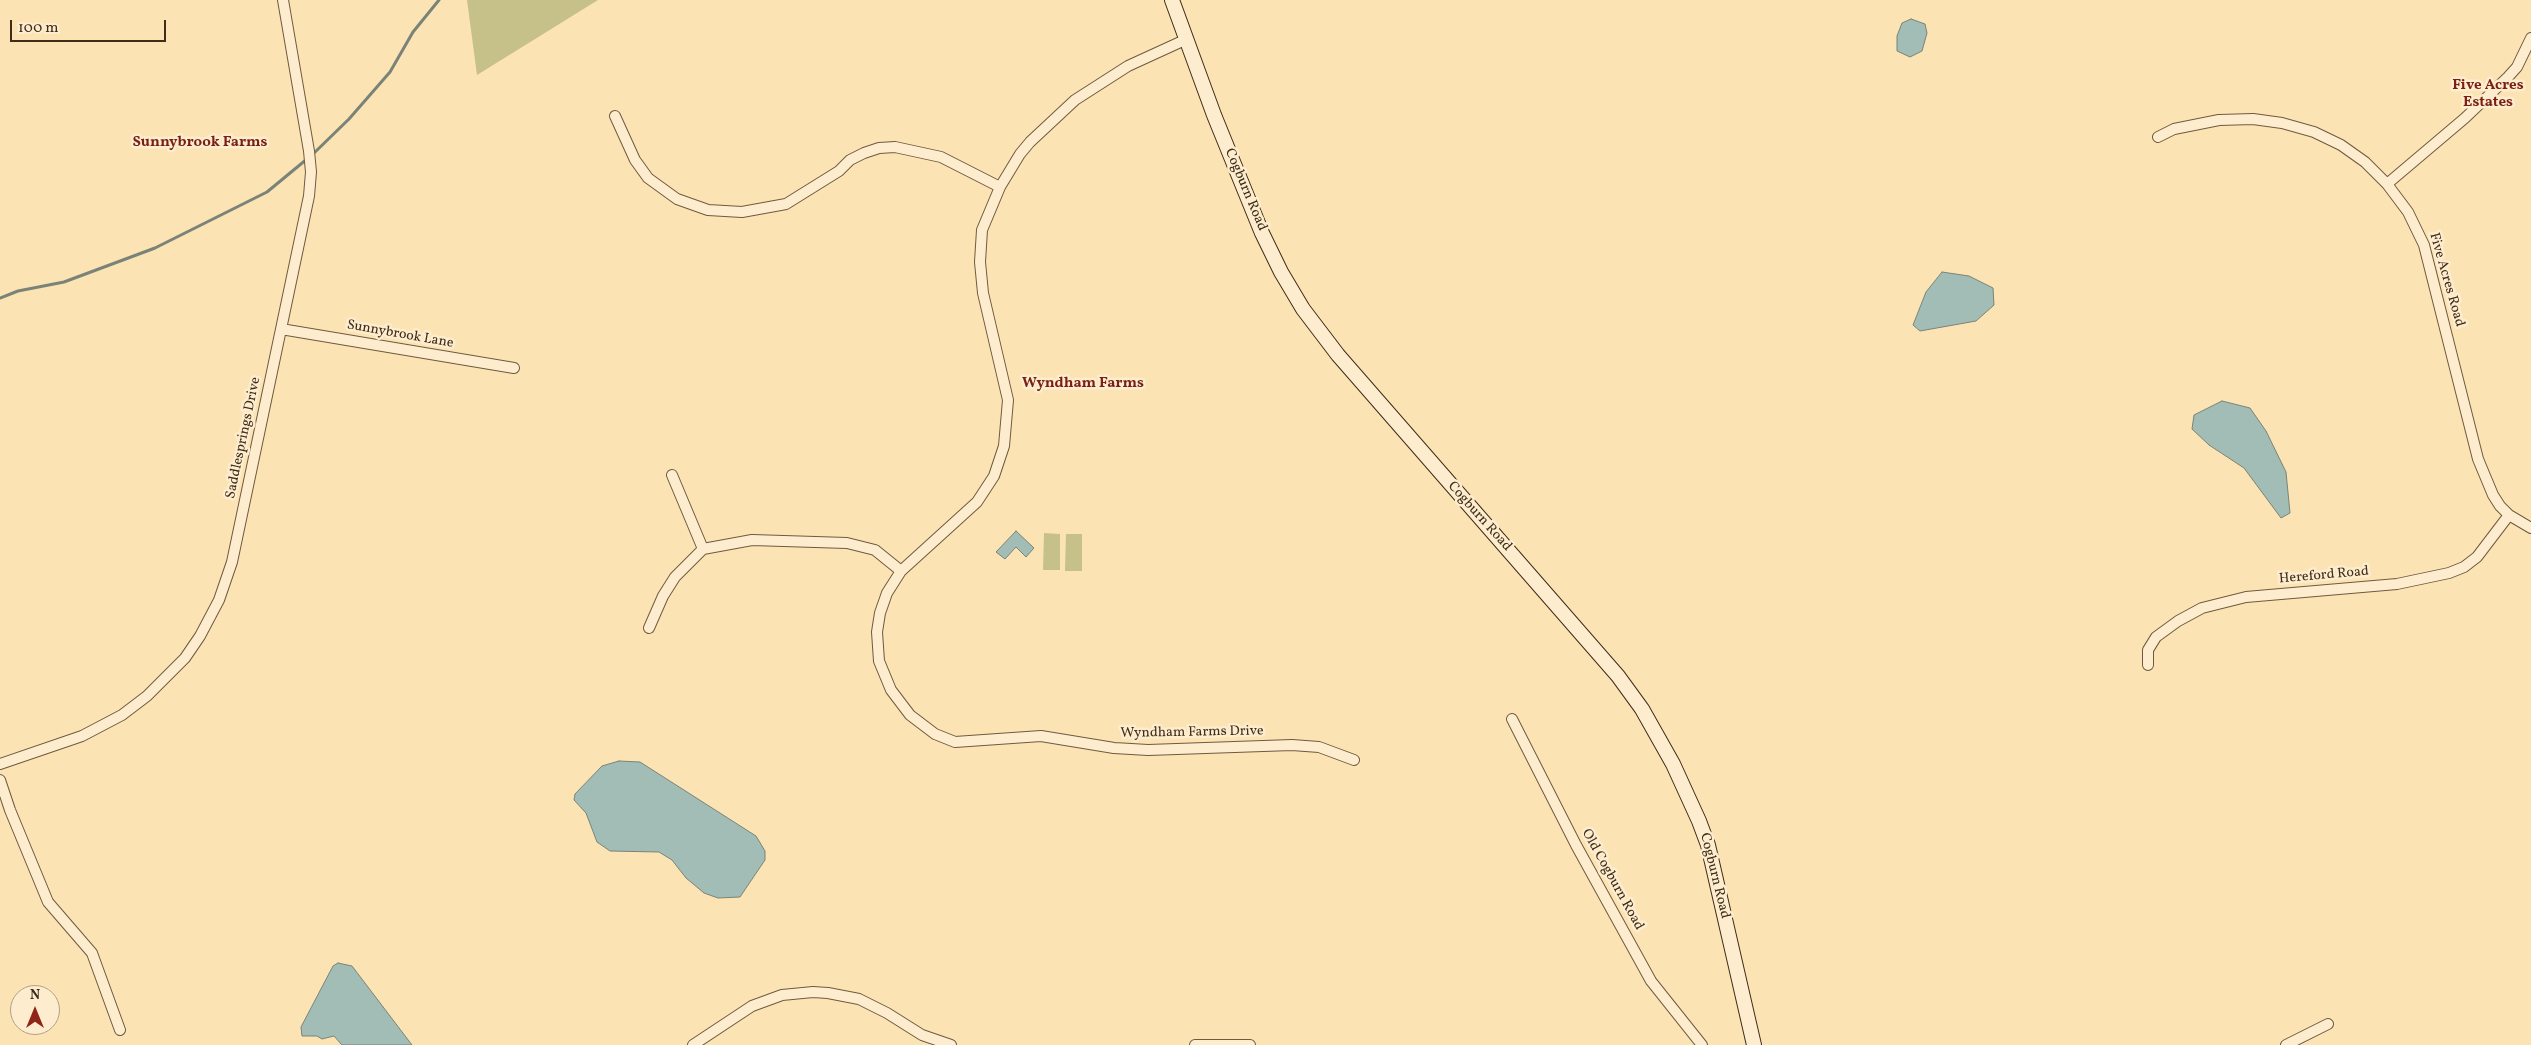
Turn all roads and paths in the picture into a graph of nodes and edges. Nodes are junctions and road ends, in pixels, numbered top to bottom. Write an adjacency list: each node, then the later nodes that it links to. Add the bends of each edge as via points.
1 (283, 0): 9 (street, Saddlesprings Drive, via 311,172)
2 (1172, 0): 4 (street, Cogburn Road)
3 (2531, 38): 7 (street, via 2517,67 2508,77)
4 (1187, 39): 8 (street, Wyndham Farms Drive, via 1128,66 1075,100 1030,142); 29 (street, Cogburn Road, via 1262,233 1303,309 1342,359 1576,626 1642,710 1672,764 1708,845)
5 (615, 116): 8 (street, via 635,160 648,178 676,199 708,210 742,212 786,204 850,160 879,148 895,147 941,158)
6 (2158, 137): 7 (street, Five Acres Road, via 2174,129 2219,120 2252,119 2282,123 2314,132 2341,145)
7 (2388, 184): 12 (street, Five Acres Road, via 2408,212 2424,245 2478,459 2493,495)
8 (1000, 187): 15 (street, Wyndham Farms Drive, via 982,230 980,262 983,293 1008,400 1004,446 994,476 977,502)
9 (282, 329): 10 (street, Sunnybrook Lane); 20 (street, Saddlesprings Drive, via 232,562 219,600 200,636 167,678 122,714 82,736)
10 (514, 368)
11 (672, 475): 14 (street)
12 (2509, 515): 13 (street, Five Acres Road); 17 (street, Hereford Road, via 2477,557 2449,573 2398,584 2246,596 2202,608 2156,636 2148,650)
13 (2531, 528)
14 (703, 549): 15 (street, via 752,540 847,543 875,550); 16 (street, via 675,577)
15 (901, 571): 19 (street, Wyndham Farms Drive, via 887,593 880,613 877,632 879,661 891,690 910,714 921,725 949,740 1041,736 1148,750 1292,745 1318,747)
16 (649, 628)
17 (2148, 665)
18 (1512, 719): 28 (street, Old Cogburn Road, via 1576,845 1651,980)
19 (1354, 760)
20 (0, 764)
21 (0, 780): 23 (street, via 48,902 92,953)
22 (2328, 1024): 30 (street)
23 (120, 1030)
24 (693, 1045): 25 (street, via 752,1006 782,996 828,992 880,1009 922,1035)
25 (951, 1045)
26 (1195, 1045): 27 (street)
27 (1250, 1045)
28 (1702, 1045)
29 (1754, 1045)
30 (2286, 1045)

